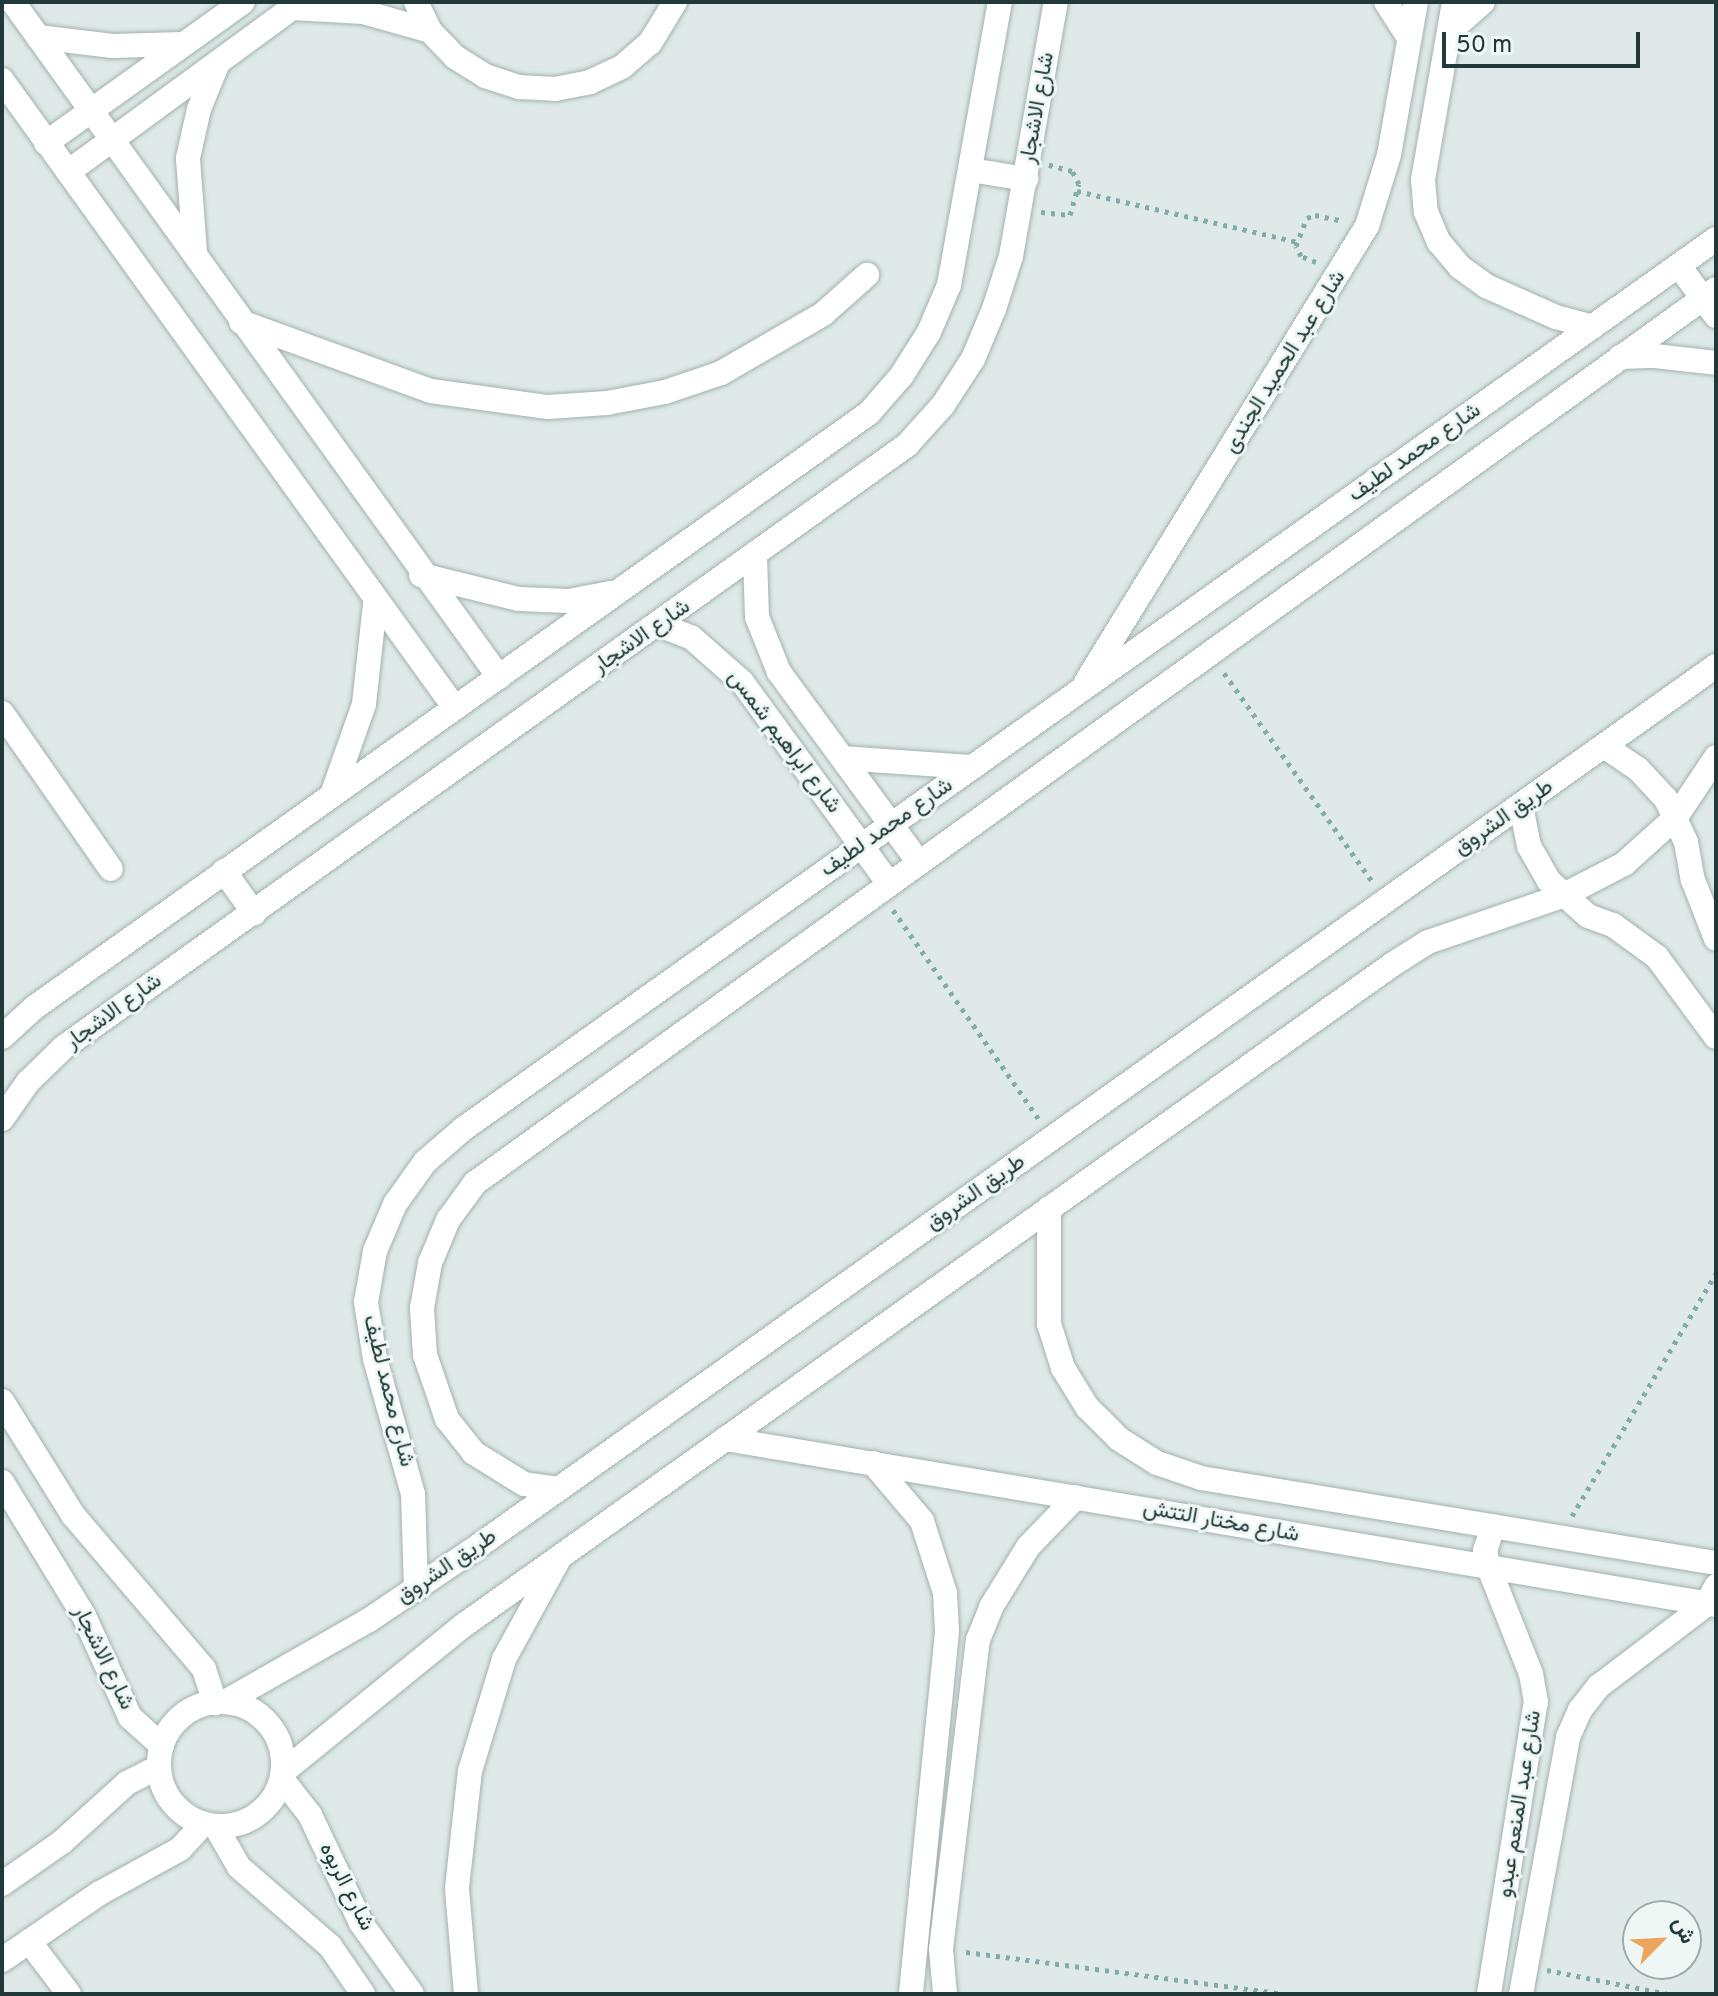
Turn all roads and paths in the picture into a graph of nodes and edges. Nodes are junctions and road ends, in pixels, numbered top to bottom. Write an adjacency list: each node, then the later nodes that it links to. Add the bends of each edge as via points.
1 (13, 2): 14 (street)
2 (243, 2): 16 (street)
3 (416, 2): 12 (street)
4 (675, 2): 12 (street, via 650,43 622,67 590,82 555,89 519,87 485,76 455,57)
5 (1000, 2): 22 (street)
6 (1386, 2): 15 (street)
7 (1416, 2): 15 (street, شارع عبد الحميد الجندى)
8 (1454, 2): 13 (street)
9 (1483, 2): 13 (street)
10 (297, 5): 12 (street, via 363,12); 17 (street)
11 (1059, 6): 23 (street, شارع الاشجار)
12 (430, 31)
13 (1449, 32): 36 (street, via 1423,180 1426,212 1439,242 1486,286)
14 (38, 37): 16 (street, via 112,46); 19 (street)
15 (1409, 38): 27 (street, شارع عبد الحميد الجندى, via 1387,166)
16 (185, 44): 19 (street)
17 (219, 63): 20 (street); 30 (street, via 199,109 188,158)
18 (2, 80): 21 (street)
19 (91, 111): 20 (street); 21 (street)
20 (112, 140): 24 (street); 30 (street)
21 (46, 143): 24 (street)
22 (971, 170): 23 (street); 41 (street, via 949,285 929,332 902,375 869,413 829,445)
23 (1028, 170): 25 (path, via 1072,171); 26 (street, شارع الاشجار)
24 (68, 172): 42 (street)
25 (1077, 191): 26 (path, via 1070,215); 28 (path)
26 (1020, 209): 39 (street, شارع الاشجار, via 994,309 973,359 943,405 907,445)
27 (1367, 226): 28 (path, via 1311,216); 32 (street, شارع عبد الحميد الجندى)
28 (1298, 242): 32 (path, via 1301,256)
29 (1714, 246): 31 (street, شارع محمد لطيف)
30 (196, 259): 35 (street)
31 (1679, 266): 34 (street); 36 (street, شارع محمد لطيف)
32 (1341, 271): 47 (street, شارع عبد الحميد الجندى)
33 (867, 275): 35 (street, via 786,339 721,373 665,392 607,403 548,407 431,391)
34 (1712, 301): 37 (street, شارع محمد لطيف)
35 (241, 322): 40 (street)
36 (1593, 327): 47 (street, شارع محمد لطيف)
37 (1620, 357): 38 (street); 44 (street, شارع محمد لطيف)
38 (1716, 363)
39 (755, 557): 43 (street, شارع الاشجار); 52 (street, شارع ابراهيم شمس, via 757,617 766,645)
40 (421, 575): 41 (street, via 519,599 569,601); 46 (street)
41 (620, 591): 46 (street)
42 (375, 604): 48 (street); 54 (street, via 364,704)
43 (659, 625): 58 (street, شارع ابراهيم شمس, via 719,657); 65 (street, شارع الاشجار)
44 (1209, 652): 59 (street, شارع محمد لطيف); 64 (path)
45 (1716, 666): 50 (street, طريق الشروق)
46 (499, 677): 48 (street)
47 (1079, 692): 53 (street, شارع محمد لطيف)
48 (455, 708): 54 (street)
49 (2, 713): 60 (street)
50 (1604, 746): 55 (street, طريق الشروق); 56 (street, via 1646,776)
51 (1716, 757): 56 (street)
52 (843, 758): 53 (street); 57 (street, شارع ابراهيم شمس)
53 (973, 767): 57 (street, شارع محمد لطيف)
54 (331, 795): 61 (street)
55 (1521, 806): 63 (street, via 1529,846); 64 (street, طريق الشروق)
56 (1676, 817): 63 (street, via 1624,864); 66 (street)
57 (892, 825): 58 (street, شارع محمد لطيف); 59 (street, شارع ابراهيم شمس)
58 (862, 846): 62 (street, شارع ابراهيم شمس); 86 (street, شارع محمد لطيف, via 463,1129 425,1162 395,1204 375,1251 366,1302 375,1359 413,1494)
59 (918, 861): 62 (street, شارع محمد لطيف)
60 (111, 869)
61 (224, 871): 65 (street); 67 (street, via 35,1007)
62 (883, 886): 70 (path); 78 (street, شارع محمد لطيف, via 510,1153 475,1183 448,1220 430,1263 422,1308 425,1355 438,1399 459,1437 491,1467 524,1484)
63 (1562, 896): 68 (street, via 1657,957); 71 (street, via 1428,942)
64 (1386, 901): 70 (street, طريق الشروق)
65 (254, 913): 69 (street, شارع الاشجار, via 64,1047 28,1082)
66 (1716, 939)
67 (2, 1037)
68 (1716, 1037)
69 (2, 1119)
70 (1052, 1138): 78 (street, طريق الشروق)
71 (1049, 1208): 74 (street); 77 (street, شارع مختار التتش, via 1049,1324 1063,1368 1087,1407 1119,1439 1157,1463)
72 (1716, 1273): 82 (path)
73 (2, 1401): 88 (street, via 73,1515 204,1669)
74 (725, 1439): 75 (street, شارع مختار التتش); 83 (street)
75 (873, 1463): 79 (street, شارع مختار التتش); 103 (street, via 922,1521 945,1593 947,1632)
76 (2, 1482): 89 (street, شارع الاشجار, via 84,1616 130,1717)
77 (1231, 1483): 80 (street); 81 (street, شارع مختار التتش)
78 (559, 1489): 86 (street, طريق الشروق)
79 (1076, 1497): 80 (street, شارع مختار التتش); 96 (street, via 1028,1547 996,1597 978,1640)
80 (1222, 1522): 85 (street, شارع مختار التتش)
81 (1493, 1526): 82 (street, شارع مختار التتش); 85 (street, شارع عبد المنعم عبدو, via 1485,1551)
82 (1559, 1537): 84 (street, شارع مختار التتش)
83 (560, 1556): 90 (street, via 454,1633); 102 (street, via 504,1659 470,1771 457,1888)
84 (1716, 1564)
85 (1489, 1568): 87 (street, شارع مختار التتش); 106 (street, شارع عبد المنعم عبدو, via 1531,1674 1536,1702)
86 (416, 1589): 88 (street, طريق الشروق)
87 (1713, 1598): 98 (street, شارع عبد المنعم عبدو, via 1599,1686 1580,1710 1568,1737)
88 (220, 1702): 89 (street, via 182,1716); 90 (street, via 257,1713 269,1725 283,1755)
89 (161, 1756): 91 (street, via 172,1803); 92 (street, via 62,1842)
90 (282, 1776): 91 (street, via 276,1795 250,1820); 93 (street, شارع الربوه, via 310,1815)
91 (210, 1825): 94 (street, via 180,1849 121,1879); 95 (street, شارع الربوه, via 239,1867)
92 (2, 1884)
93 (361, 1923): 95 (street); 101 (street, شارع الربوه)
94 (29, 1941): 97 (street); 99 (street)
95 (330, 1946): 100 (street, شارع الربوه)
96 (941, 1949): 104 (street); 105 (path)
97 (2, 1960)
98 (1526, 1966): 107 (street, شارع عبد المنعم عبدو); 108 (path)
99 (69, 1994)
100 (363, 1994)
101 (412, 1994)
102 (466, 1994)
103 (911, 1994)
104 (945, 1994)
105 (1285, 1994)
106 (1489, 1994)
107 (1521, 1994)
108 (1668, 1994)

